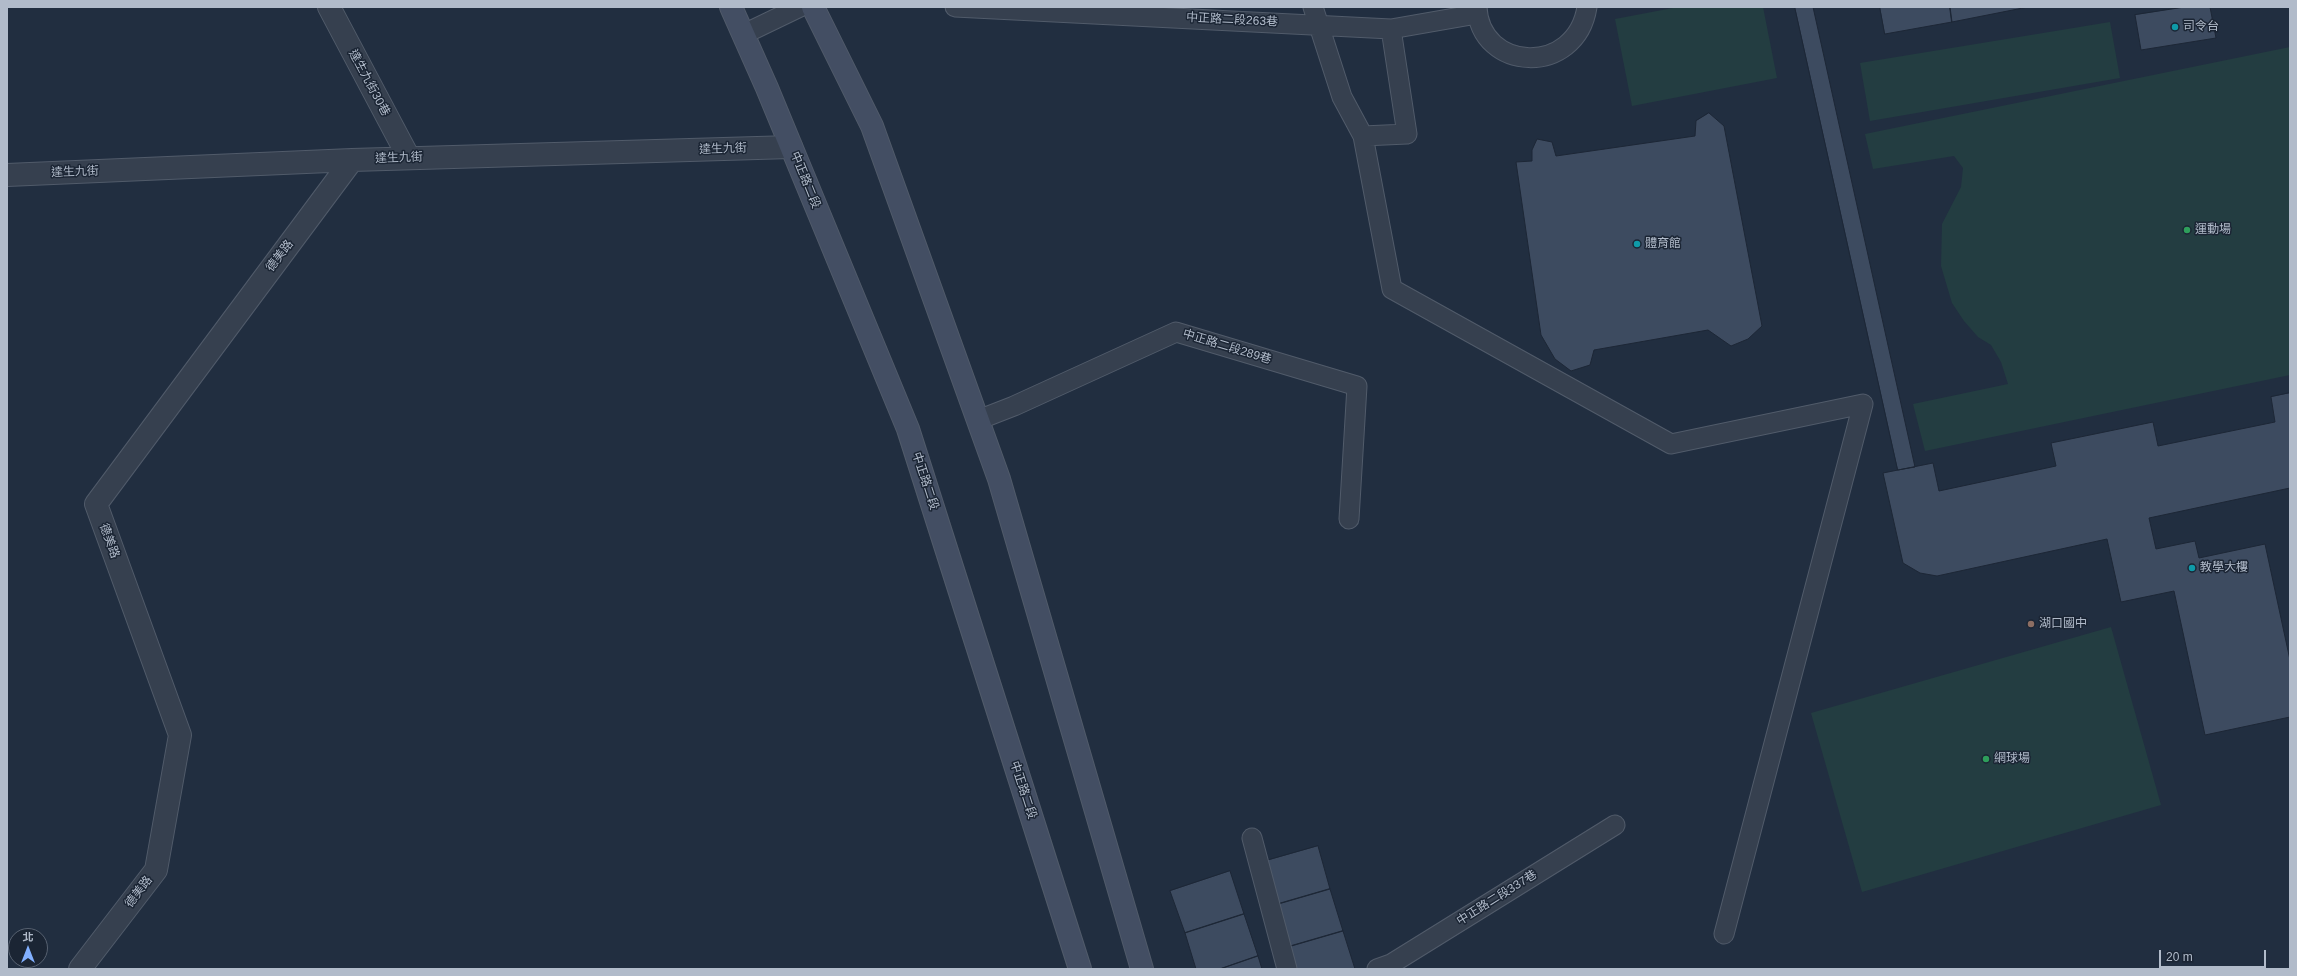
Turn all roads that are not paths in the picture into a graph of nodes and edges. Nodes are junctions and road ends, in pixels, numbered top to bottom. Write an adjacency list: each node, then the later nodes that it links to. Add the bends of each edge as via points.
1 (330, 7): 13 (street, 達生九街30巷)
2 (731, 7): 10 (main road, 中正路二段)
3 (800, 7): 10 (lane)
4 (812, 7): 16 (main road, via 872,126)
5 (955, 7): 8 (lane, 中正路二段263巷)
6 (1587, 7): 7 (lane, via 1585,20 1577,36 1563,49 1547,56 1529,58 1511,55 1496,45 1484,31)
7 (1477, 11): 9 (lane, 中正路二段263巷)
8 (1316, 16): 9 (lane, 中正路二段263巷, via 1364,27); 11 (lane, via 1342,97)
9 (1391, 29): 11 (lane, via 1406,134)
10 (744, 34): 12 (main road, 中正路二段)
11 (1363, 136): 20 (lane, via 1392,289 1671,444 1863,404)
12 (791, 147): 13 (street, 達生九街); 22 (main road, 中正路二段, via 908,429)
13 (409, 158): 14 (street, 達生九街)
14 (352, 160): 15 (street, 達生九街); 21 (street, 德美路, via 96,504 180,735 156,870)
15 (7, 175)
16 (978, 420): 17 (lane, 中正路二段289巷, via 1176,332 1357,386); 23 (main road, via 999,479)
17 (1349, 519)
18 (1615, 825): 25 (lane, 中正路二段337巷, via 1391,964)
19 (1252, 838): 24 (lane)
20 (1724, 934)
21 (80, 969)
22 (1080, 969)
23 (1142, 969)
24 (1287, 969)
25 (1378, 969)

